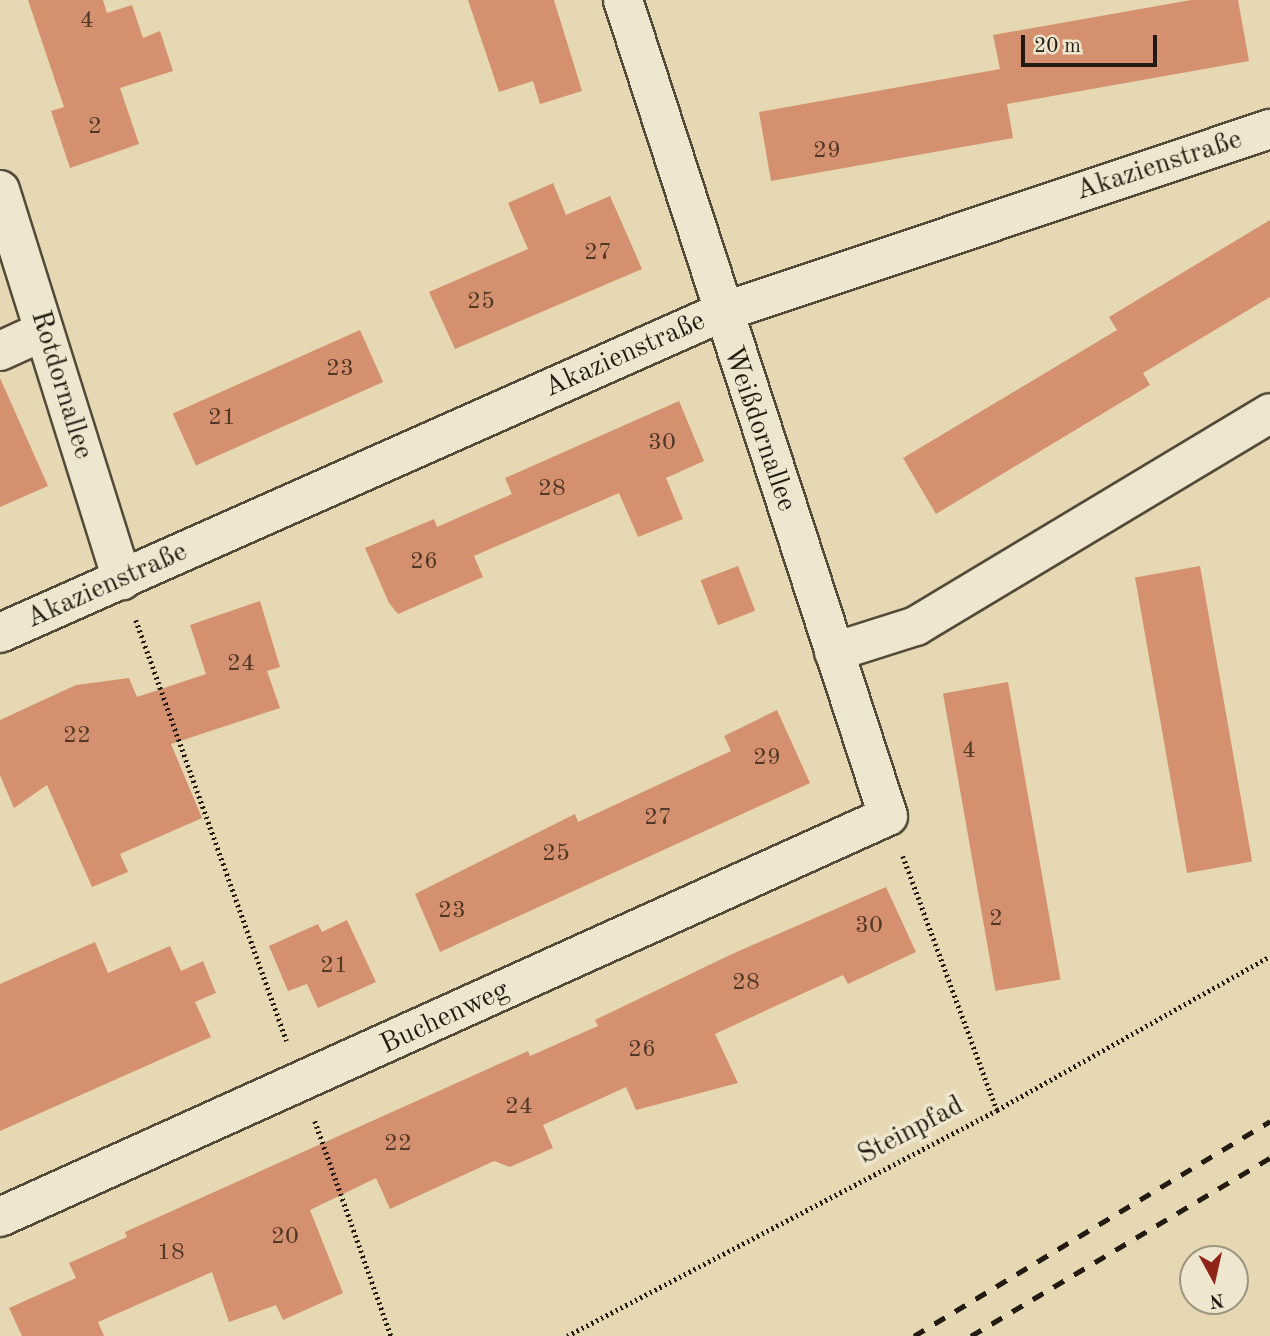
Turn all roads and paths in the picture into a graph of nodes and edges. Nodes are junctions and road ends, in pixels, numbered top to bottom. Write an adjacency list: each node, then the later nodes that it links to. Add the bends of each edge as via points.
1 (623, 0): 4 (street, Weißdornallee)
2 (1270, 130): 4 (street, Akazienstraße)
3 (0, 190): 5 (street, Rotdornallee)
4 (720, 313): 8 (street, Akazienstraße); 10 (street, Weißdornallee)
5 (44, 331): 6 (street); 8 (street, Rotdornallee)
6 (0, 351)
7 (1270, 413): 10 (street, via 916,626)
8 (122, 580): 9 (street, Akazienstraße); 13 (path)
9 (0, 633)
10 (834, 652): 11 (street, Weißdornallee)
11 (888, 816): 13 (street, Buchenweg); 14 (path)
12 (1270, 956): 14 (path, Steinpfad)
13 (302, 1083): 15 (street, Buchenweg); 16 (path)
14 (997, 1110): 17 (path, Steinpfad)
15 (0, 1217)
16 (391, 1336)
17 (567, 1336)

